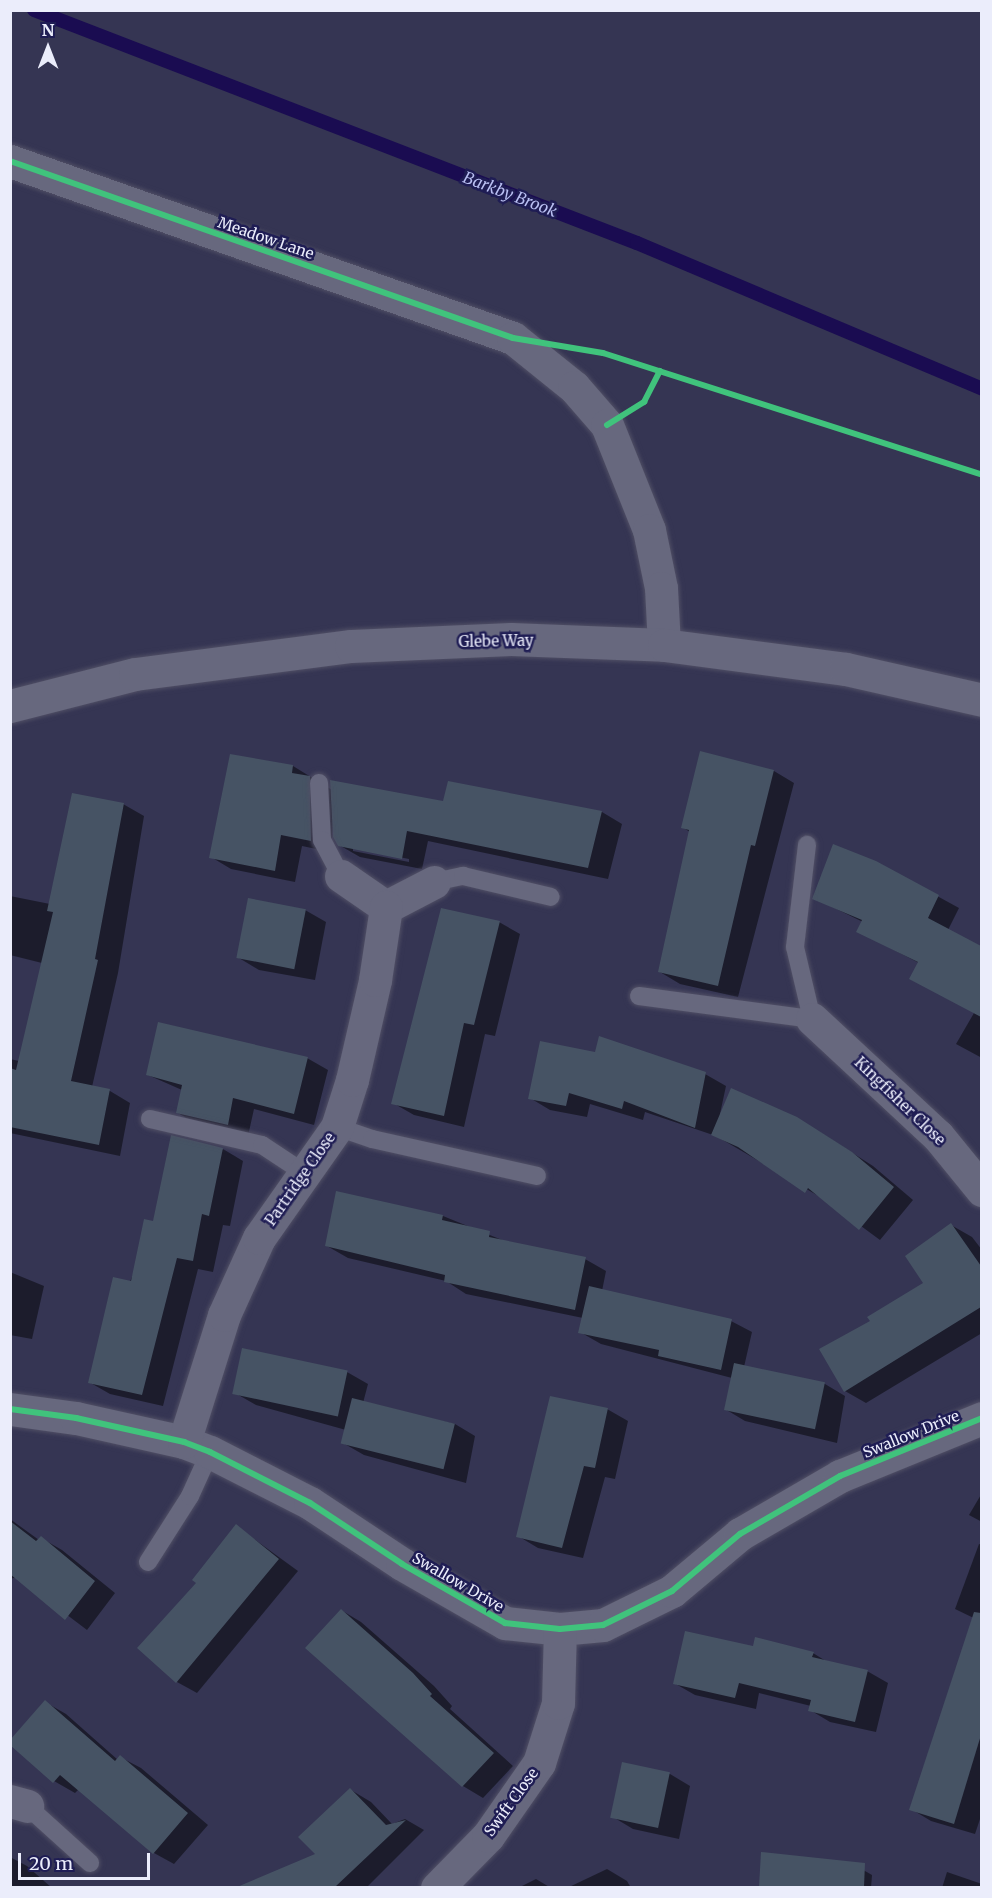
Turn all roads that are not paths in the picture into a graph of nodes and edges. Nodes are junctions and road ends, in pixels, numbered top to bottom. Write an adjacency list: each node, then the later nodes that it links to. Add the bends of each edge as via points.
1 (10, 161): 2 (street, Meadow Lane, via 513,338 574,387 606,424 649,530 661,588)
2 (664, 645): 3 (street, Glebe Way, via 846,669); 4 (street, Glebe Way, via 511,639 351,646 135,674)
3 (981, 700)
4 (10, 706)
5 (319, 783): 7 (lane, via 322,840)
6 (807, 845): 12 (lane, via 795,947)
7 (341, 876): 10 (street)
8 (434, 882): 9 (lane, via 463,876); 10 (street)
9 (551, 897)
10 (386, 907): 14 (street, Partridge Close, via 375,980)
11 (639, 996): 12 (lane)
12 (812, 1019): 17 (street, Kingfisher Close, via 938,1136)
13 (150, 1119): 15 (lane, via 262,1145)
14 (337, 1127): 15 (street, Partridge Close); 16 (lane, via 372,1139)
15 (303, 1172): 20 (street, Partridge Close, via 259,1238 224,1315)
16 (537, 1176)
17 (981, 1190)
18 (10, 1409): 20 (street, Swallow Drive, via 76,1418)
19 (981, 1418): 22 (street, Swallow Drive, via 840,1476 740,1534 672,1591 603,1625)
20 (197, 1447): 21 (lane, via 190,1496); 22 (street, Swallow Drive, via 310,1503 402,1564 505,1623)
21 (148, 1562)
22 (560, 1629): 25 (street, Swift Close, via 558,1702 539,1763 488,1836)
23 (19, 1804): 24 (lane)
24 (90, 1863)
25 (437, 1887)

